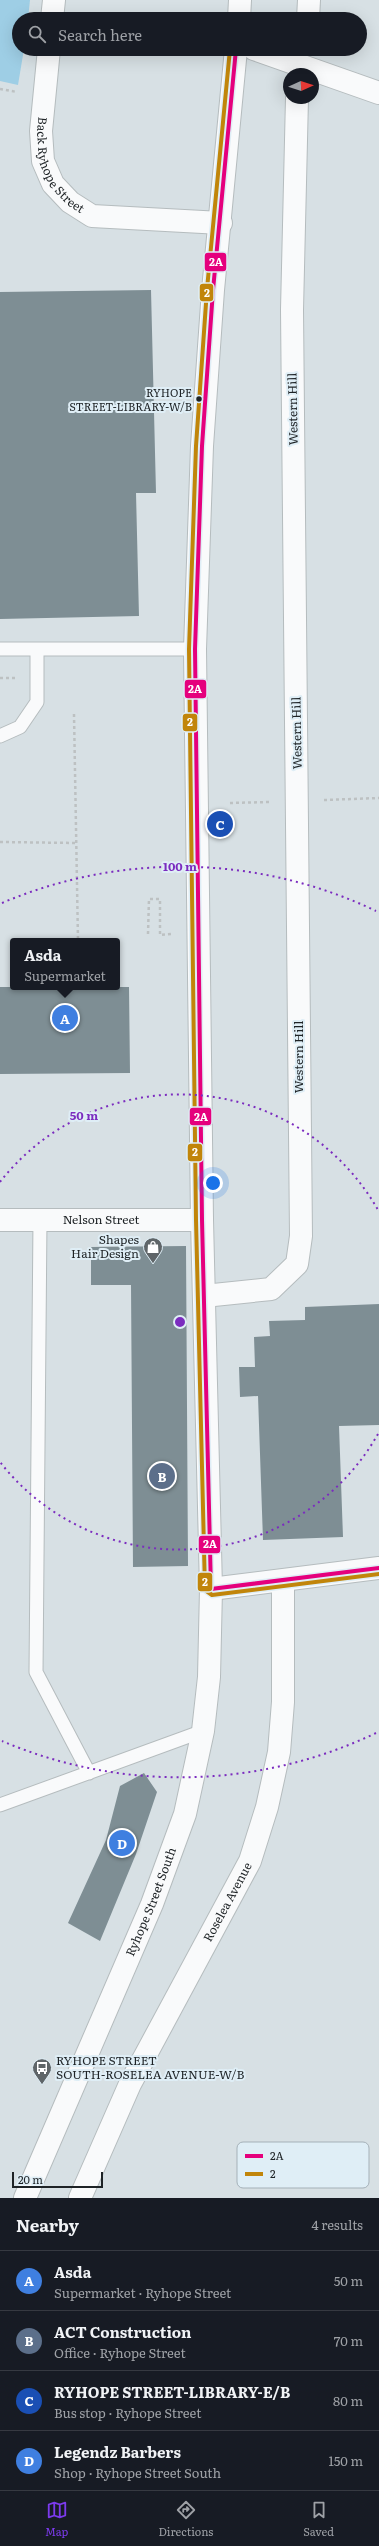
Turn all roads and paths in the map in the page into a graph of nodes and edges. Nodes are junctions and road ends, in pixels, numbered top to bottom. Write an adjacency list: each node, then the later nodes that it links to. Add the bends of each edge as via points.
1 (54, 0): 4 (street)
2 (240, 0): 5 (street)
3 (309, 0): 6 (street)
4 (53, 12)
5 (239, 12)
6 (308, 12)
7 (48, 56): 13 (street, Back Ryhope Street, via 41,131 43,161 53,184 70,202 92,216)
8 (235, 56): 13 (street, Ryhope Street South)
9 (278, 56): 10 (street)
10 (299, 62): 11 (street)
11 (379, 93)
12 (297, 104): 27 (street, Western Hill, via 292,310 300,1236 298,1264 271,1289)
13 (221, 223): 16 (street, Ryhope Street South, via 213,290 202,446)
14 (0, 649): 15 (lane)
15 (37, 649): 16 (lane); 18 (lane, via 37,702 20,727)
16 (195, 649): 26 (street, Ryhope Street South)
17 (74, 714): 20 (path)
18 (0, 736)
19 (0, 842): 20 (path)
20 (76, 843): 23 (path)
21 (148, 934): 22 (path, via 149,899 160,899 160,935)
22 (176, 934)
23 (78, 938)
24 (0, 1220): 25 (street, Nelson Street)
25 (40, 1220): 26 (street, Nelson Street); 32 (lane, via 36,1672)
26 (202, 1220): 27 (street, Ryhope Street South)
27 (204, 1296): 30 (street, Ryhope Street South)
28 (379, 1568): 29 (street)
29 (283, 1581): 30 (street); 35 (street, Roselea Avenue, via 283,1702 279,1752 267,1808 252,1853 130,2084)
30 (211, 1589): 31 (street, Ryhope Street South, via 210,1677)
31 (203, 1732): 32 (lane); 34 (street, Ryhope Street South, via 185,1814 152,1904)
32 (89, 1773): 33 (lane)
33 (0, 1805)
34 (25, 2198)
35 (80, 2198)

